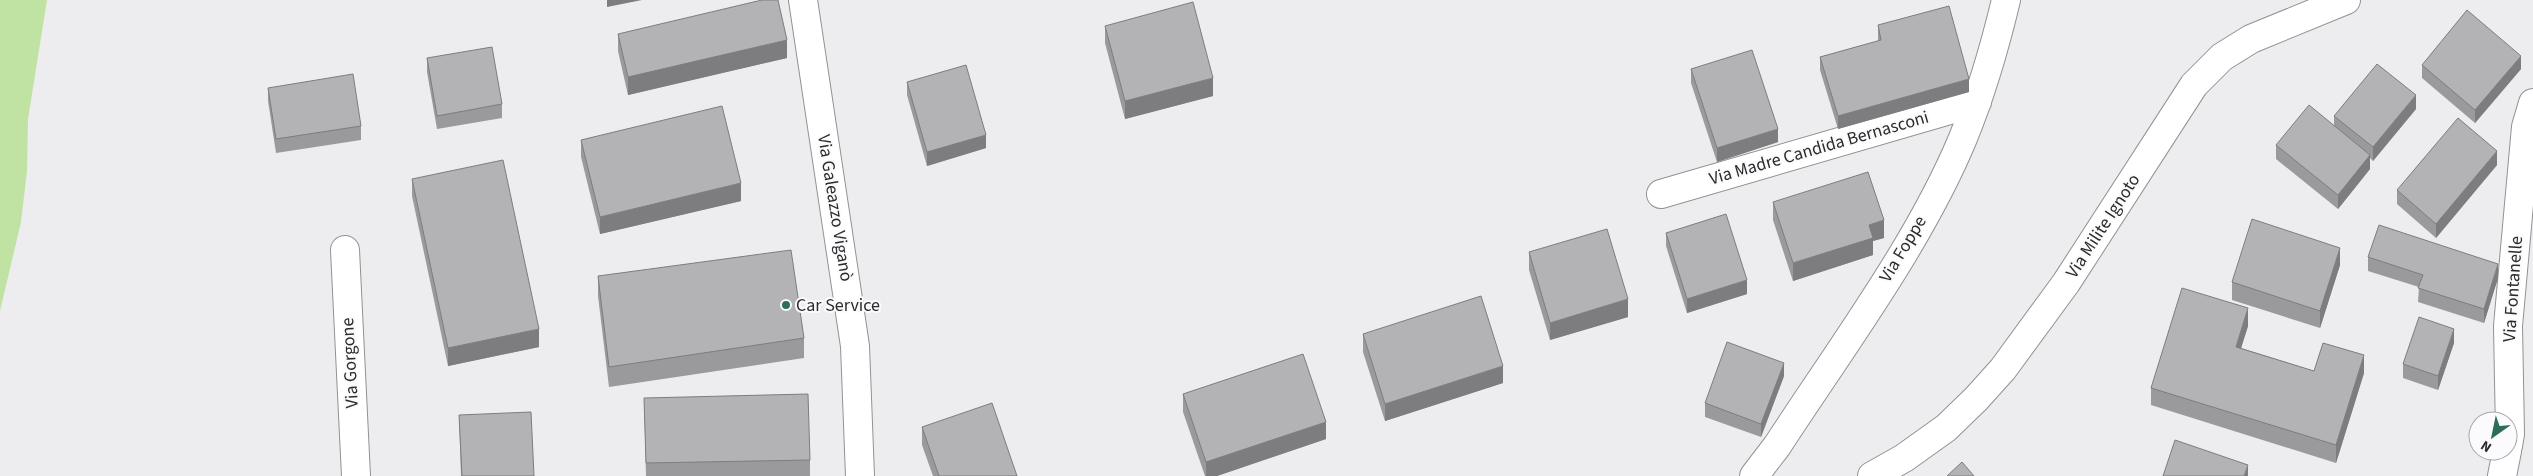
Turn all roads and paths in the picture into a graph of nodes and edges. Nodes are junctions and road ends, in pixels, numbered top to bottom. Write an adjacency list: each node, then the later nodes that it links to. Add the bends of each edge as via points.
1 (804, 0): 12 (street, Via Galeazzo Viganò, via 856,346)
2 (2006, 0): 4 (street, Via Foppe)
3 (2346, 0): 10 (street, Via Milite Ignoto, via 2250,39 2222,57 2194,85 2066,283 2003,369 1946,428)
4 (1977, 102): 6 (street, Via Madre Candida Bernasconi); 13 (street, Via Foppe, via 1962,140 1920,223 1782,438)
5 (2533, 103): 8 (street, Via Fontanelle, via 2526,127 2508,326)
6 (1661, 194)
7 (345, 250): 11 (street, Via Gorgone)
8 (2510, 411)
9 (2505, 461): 15 (street)
10 (1897, 467): 14 (street, Via Milite Ignoto)
11 (356, 476)
12 (860, 476)
13 (1754, 476)
14 (1872, 476)
15 (2502, 476)

